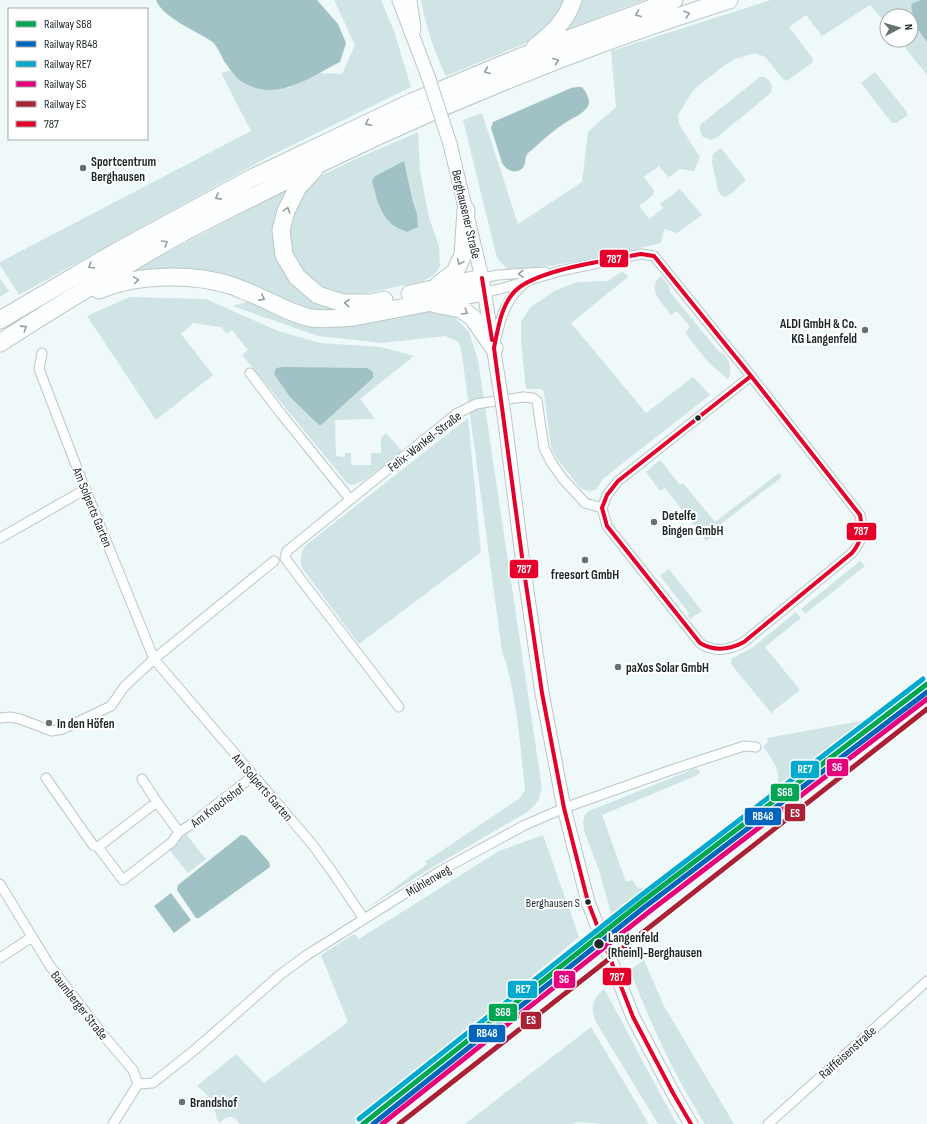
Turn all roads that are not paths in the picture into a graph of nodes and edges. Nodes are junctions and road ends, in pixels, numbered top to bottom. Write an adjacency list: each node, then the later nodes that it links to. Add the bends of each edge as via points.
1 (399, 0): 6 (main road, Berghausener Straße)
2 (408, 0): 6 (highway)
3 (573, 0): 7 (highway, via 564,20 556,30)
4 (674, 0): 7 (highway, one-way to 7)
5 (729, 0): 8 (highway, one-way to 5, via 444,106 610,40)
6 (412, 29): 9 (main road, Berghausener Straße, bridge, via 450,144)
7 (523, 56): 15 (highway, one-way to 15, via 412,102 252,178 114,253)
8 (323, 160): 13 (highway, one-way to 8, via 370,303 343,303 318,295 297,277 284,255 284,217 298,187); 14 (highway, one-way to 8, via 185,232)
9 (466, 210): 12 (main road, Berghausener Straße); 13 (highway, one-way to 13, via 463,255 458,267)
10 (560, 271): 11 (street); 12 (street, one-way to 12, via 498,275); 20 (street, via 641,254 654,256)
11 (526, 282): 12 (street, via 500,289); 17 (street, via 507,302)
12 (483, 285): 13 (highway); 17 (main road, Berghausener Straße)
13 (430, 296): 14 (highway, one-way to 13, via 109,286 168,277 202,279 231,286 293,313 311,318 354,317); 17 (highway, one-way to 17, via 461,309 473,318)
14 (47, 313): 16 (highway, one-way to 14)
15 (0, 320)
16 (0, 343)
17 (494, 348): 34 (main road, Berghausener Straße, bridge, via 542,693)
18 (42, 353): 21 (street, Am Solperts Garten, via 39,369)
19 (250, 373): 22 (street)
20 (751, 376): 23 (street, via 618,481 607,495); 23 (street, via 860,515 862,536 852,554 744,642 733,648 720,650 705,647 700,643 607,526)
21 (86, 489): 24 (street); 26 (street, Am Solperts Garten)
22 (350, 499): 23 (street, Felix-Wankel-Straße, via 464,409 476,404 523,397 536,399 539,404 544,448 563,479 585,503); 27 (street, Felix-Wankel-Straße, via 287,551 285,558)
23 (602, 508)
24 (0, 538)
25 (274, 561): 26 (street)
26 (154, 659): 28 (street, via 124,687 110,706 63,729 52,731 20,719); 30 (street, Am Solperts Garten)
27 (399, 707)
28 (0, 718)
29 (756, 747): 34 (street, Mühlenweg, via 737,748)
30 (253, 776): 35 (street, Am Knochshof); 38 (street, Am Solperts Garten, via 320,854)
31 (46, 778): 36 (street, Am Knochshof, via 93,845)
32 (142, 779): 33 (street, Am Knochshof)
33 (157, 802): 35 (street, Am Knochshof); 36 (street)
34 (564, 808): 38 (street, Mühlenweg, via 523,826 442,870); 44 (main road, Berghausener Straße, via 588,902 623,993)
35 (179, 832): 36 (street, Am Knochshof, via 172,842 123,880)
36 (98, 847)
37 (0, 884): 39 (street, Baumberger Straße)
38 (364, 919): 42 (street, Mühlenweg, via 281,974 153,1083)
39 (32, 938): 40 (street); 42 (street, Baumberger Straße, via 50,966 133,1070)
40 (0, 958)
41 (927, 981): 45 (street, Raiffeisenstraße)
42 (138, 1084): 43 (street)
43 (113, 1124)
44 (691, 1124)
45 (768, 1124)

